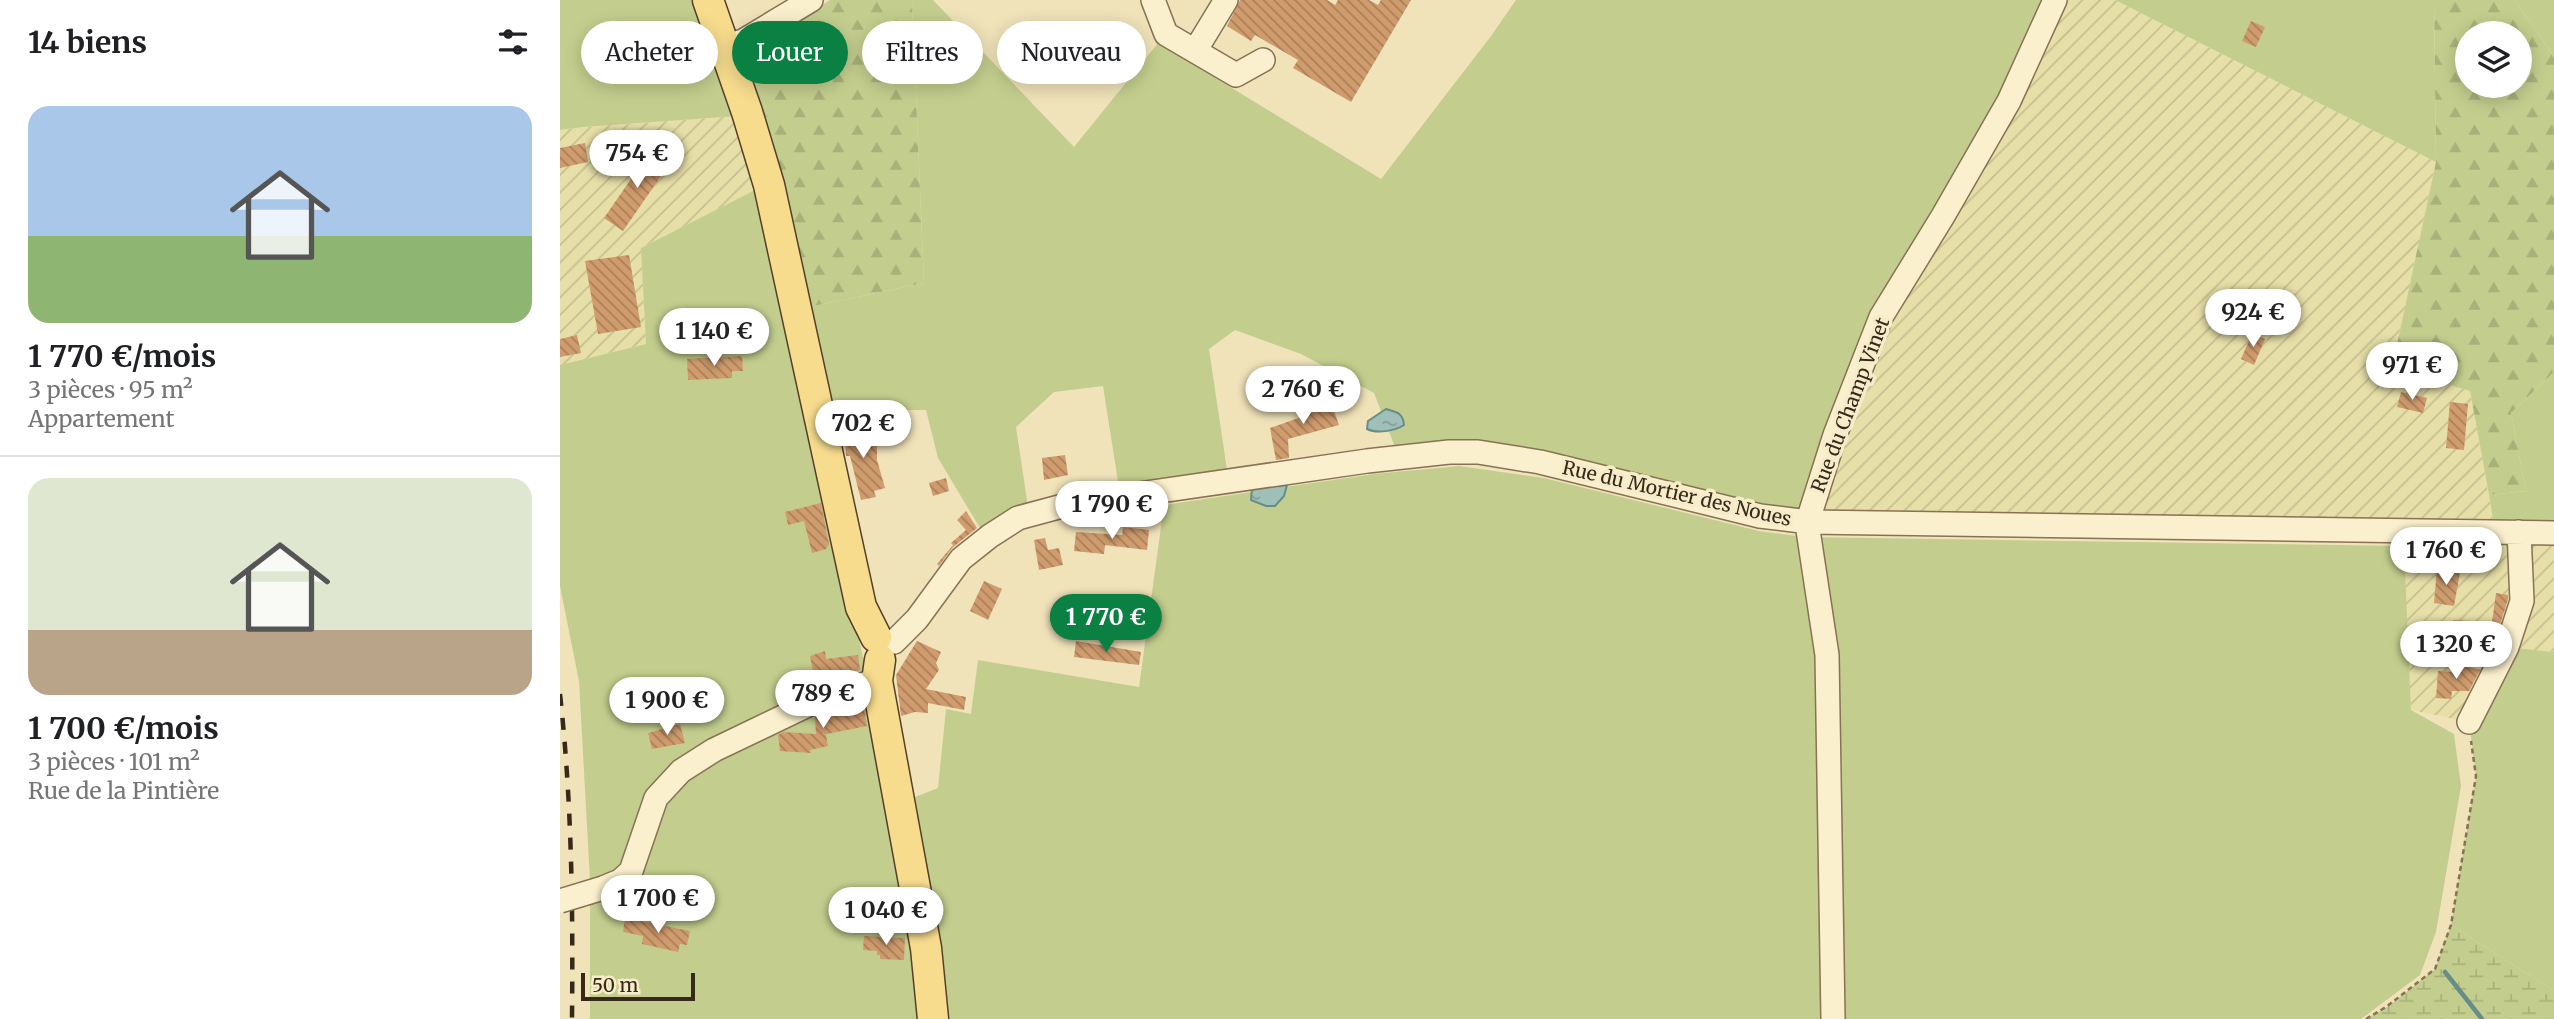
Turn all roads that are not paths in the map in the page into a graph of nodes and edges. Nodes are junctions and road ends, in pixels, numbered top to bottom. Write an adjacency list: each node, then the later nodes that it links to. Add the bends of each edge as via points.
1 (708, 0): 6 (main road)
2 (811, 0): 6 (street, via 743,41)
3 (1153, 0): 7 (street, via 1166,34)
4 (1226, 0): 7 (street)
5 (2055, 0): 9 (street, Rue du Champ Vinet, via 2009,101 1881,317 1835,435)
6 (724, 46): 12 (main road, via 769,185 861,607)
7 (1195, 51): 8 (street, via 1236,75)
8 (1263, 60)
9 (1808, 522): 10 (street, Rue du Mortier des Noues); 12 (street, Rue du Mortier des Noues, via 1760,516 1540,462 1478,452 1367,461 1070,504 1018,518 961,559 917,619); 16 (street, Rue du Champ Vinet, via 1827,655)
10 (2519, 532): 11 (street, Rue du Mortier des Noues); 13 (street, via 2522,601 2507,647)
11 (2554, 533)
12 (882, 655): 14 (street, bridge, via 836,691 713,750 681,771 656,798 631,871 620,881); 15 (main road)
13 (2469, 722)
14 (560, 901)
15 (933, 1019)
16 (1833, 1019)

